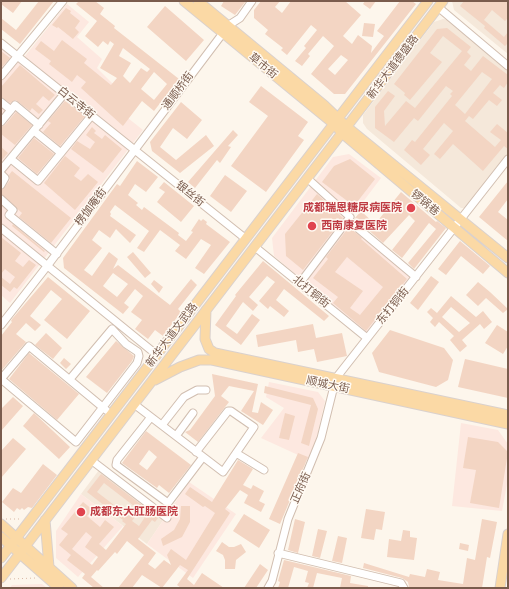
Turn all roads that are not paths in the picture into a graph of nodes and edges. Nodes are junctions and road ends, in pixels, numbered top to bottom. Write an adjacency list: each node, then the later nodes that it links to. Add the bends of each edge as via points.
1 (63, 1): 10 (street)
2 (184, 1): 8 (main road, 草市街)
3 (198, 1): 7 (main road, 草市街)
4 (252, 1): 7 (street, via 240,18)
5 (428, 1): 17 (main road, 新华大道德盛路)
6 (441, 4): 11 (street); 20 (main road, 新华大道德盛路)
7 (229, 25): 17 (main road, 草市街)
8 (223, 33): 17 (main road, 草市街); 22 (street, 通顺桥街)
9 (1, 43): 10 (street, 白云寺街)
10 (18, 56): 12 (street); 13 (street, 白云寺街)
11 (508, 66)
12 (1, 76)
13 (64, 93): 16 (street, 白云寺街); 19 (street)
14 (1, 102): 15 (street)
15 (11, 110): 18 (street); 19 (street, via 15,105)
16 (92, 115): 22 (street, 白云寺街); 23 (street)
17 (336, 121): 20 (main road, 草市街); 35 (main road, 新华大道文武路)
18 (1, 122)
19 (39, 125): 21 (street)
20 (344, 130): 28 (main road, 新华大道文武路); 32 (main road, 锣锅巷); 34 (main road, 锣锅巷)
21 (34, 131): 23 (street); 24 (street)
22 (134, 149): 35 (street, 银丝街); 37 (street, 楞伽庵街)
23 (61, 153): 24 (street, via 38,181)
24 (11, 159): 26 (street)
25 (508, 159): 32 (street, 东打铜街)
26 (1, 170)
27 (1, 174): 29 (street, via 6,178)
28 (307, 178): 31 (street, via 350,217); 36 (main road, 新华大道文武路)
29 (1, 185)
30 (1, 199): 37 (street, via 13,210 9,215)
31 (348, 220): 41 (street); 42 (street)
32 (461, 220): 34 (street, 东打铜街); 38 (main road, 锣锅巷)
33 (1, 228): 39 (street)
34 (455, 228): 40 (main road, 锣锅巷); 41 (street, 东打铜街)
35 (246, 239): 48 (main road, 新华大道文武路)
36 (255, 247): 42 (street, 北打铜街); 43 (main road, 新华大道文武路)
37 (57, 254): 39 (street, 楞伽庵街)
38 (508, 258)
39 (48, 265): 44 (street); 45 (street, 楞伽庵街)
40 (508, 273)
41 (416, 277): 47 (street, 东打铜街)
42 (300, 283): 47 (street, 北打铜街)
43 (206, 310): 51 (main road, 新华大道文武路); 52 (main road, 顺城大街, via 205,339 212,351)
44 (120, 324): 46 (street); 48 (street)
45 (1, 325)
46 (115, 331): 50 (street, via 112,329); 55 (street, via 126,344 138,352 139,359)
47 (367, 338): 52 (street, 东打铜街)
48 (157, 355): 57 (main road, 新华大道文武路)
49 (1, 379): 50 (street, via 29,346); 55 (street, via 76,442)
50 (70, 380): 55 (street)
51 (152, 381): 52 (main road, 顺城大街, via 204,359); 54 (main road, 新华大道文武路)
52 (335, 382): 58 (main road, 顺城大街); 60 (main road, 顺城大街); 75 (street, 正府街, via 316,452 288,518)
53 (206, 390): 61 (street, via 197,390 184,397)
54 (134, 404): 59 (street); 66 (main road, 新华大道文武路)
55 (104, 408): 57 (street)
56 (193, 413): 62 (street)
57 (111, 414): 73 (main road, 新华大道文武路)
58 (508, 415)
59 (151, 417): 61 (street); 65 (street, via 117,460 116,465 168,502)
60 (508, 424)
61 (162, 425): 62 (street)
62 (176, 436): 63 (street)
63 (196, 452): 64 (street, via 231,411 254,427); 65 (street)
64 (236, 452): 65 (street, via 223,472); 67 (street)
65 (203, 457)
66 (91, 460): 68 (street); 69 (main road, 新华大道文武路)
67 (264, 470)
68 (166, 518)
69 (45, 520): 74 (main road, 新华大道文武路); 78 (main road)
70 (1, 524): 73 (main road)
71 (508, 534): 77 (main road)
72 (1, 537): 73 (main road)
73 (14, 542): 74 (main road); 76 (main road, 新华大道文武路)
74 (23, 550): 78 (main road); 79 (main road, 新华大道文武路); 80 (main road)
75 (278, 553): 82 (street, 正府街); 83 (street, via 400,583)
76 (1, 558)
77 (506, 566): 84 (main road)
78 (49, 567): 81 (main road)
79 (5, 578)
80 (59, 588)
81 (72, 588)
82 (268, 588)
83 (404, 588)
84 (500, 588)

